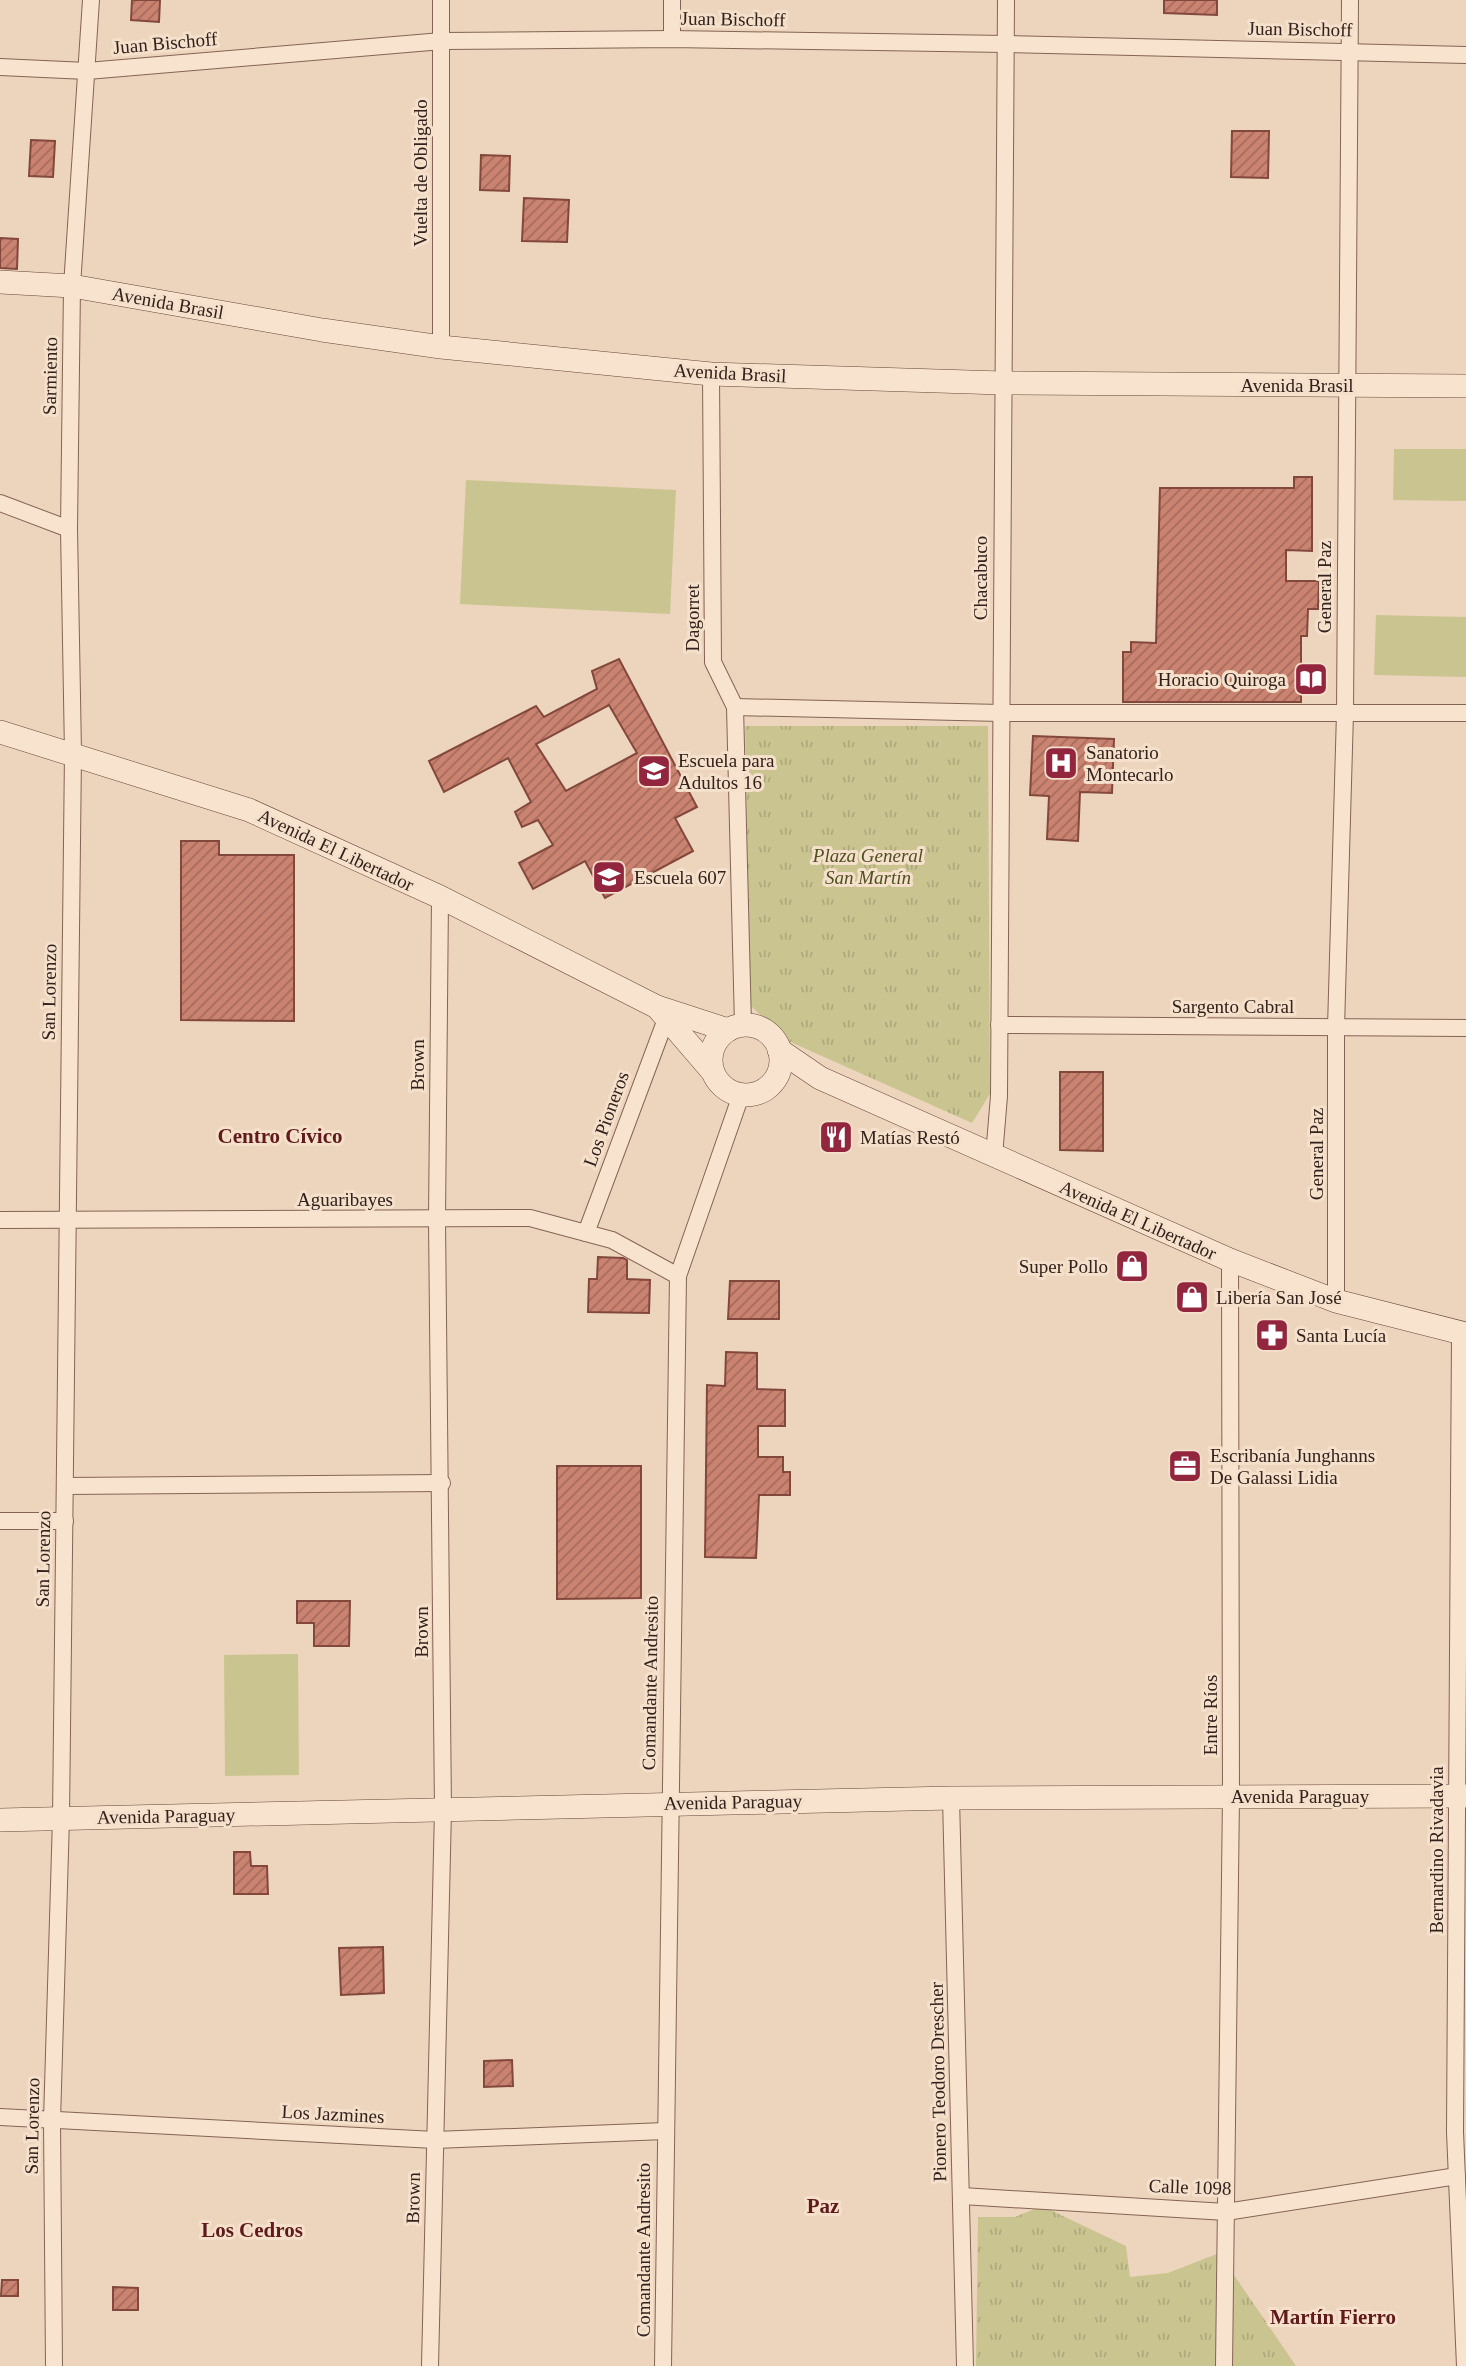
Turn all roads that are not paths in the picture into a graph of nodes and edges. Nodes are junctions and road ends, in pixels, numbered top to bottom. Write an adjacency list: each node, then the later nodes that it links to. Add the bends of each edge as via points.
1 (90, 0): 12 (street, Sarmiento)
2 (441, 0): 7 (street, Vuelta de Obligado)
3 (672, 0): 6 (street)
4 (1006, 0): 8 (street, Chacabuco)
5 (1350, 0): 9 (street, General Paz)
6 (672, 39): 7 (street, Juan Bischoff); 8 (street, Juan Bischoff)
7 (442, 41): 12 (street, Juan Bischoff); 15 (street, Vuelta de Obligado)
8 (1006, 44): 9 (street, Juan Bischoff); 17 (street, Chacabuco)
9 (1350, 51): 10 (street, Juan Bischoff); 18 (street, General Paz)
10 (1466, 55)
11 (0, 67): 12 (street, Juan Bischoff)
12 (87, 71): 14 (street, Sarmiento)
13 (0, 282): 14 (main road, Avenida Brasil)
14 (72, 286): 15 (main road, Avenida Brasil); 21 (street, Sarmiento)
15 (441, 347): 16 (main road, Avenida Brasil)
16 (711, 374): 17 (main road, Avenida Brasil); 22 (street, Dagorret, via 713,662)
17 (1002, 383): 18 (main road, Avenida Brasil); 23 (street, Chacabuco)
18 (1346, 386): 19 (main road, Avenida Brasil); 24 (street, General Paz)
19 (1466, 387)
20 (0, 503): 21 (street)
21 (69, 529): 27 (street, Sarmiento)
22 (736, 707): 23 (street); 31 (street, Dagorret)
23 (1001, 713): 24 (street); 30 (street, Chacabuco)
24 (1345, 713): 25 (street); 32 (street, General Paz)
25 (1466, 713)
26 (0, 732): 27 (main road, Avenida El Libertador)
27 (73, 753): 28 (main road, Avenida El Libertador, via 249,810); 41 (street, San Lorenzo)
28 (440, 897): 29 (main road, Avenida El Libertador); 42 (street, Brown)
29 (661, 1013): 31 (main road, Avenida El Libertador); 35 (main road, Avenida El Libertador); 43 (street, Los Pioneros)
30 (999, 1025): 32 (street, Sargento Cabral); 39 (street, Chacabuco)
31 (736, 1028): 34 (main road, via 758,1028 772,1036); 35 (main road, via 714,1048)
32 (1336, 1028): 33 (street, Sargento Cabral); 46 (street, General Paz)
33 (1466, 1028)
34 (779, 1050): 36 (main road, Avenida El Libertador); 37 (main road, via 781,1066)
35 (712, 1071): 38 (main road, via 720,1084)
36 (820, 1078): 37 (main road, Avenida El Libertador); 39 (main road, Avenida El Libertador)
37 (775, 1080): 38 (main road, via 763,1091)
38 (741, 1095): 45 (street, Comandante Andresito)
39 (994, 1156): 44 (main road, Avenida El Libertador)
40 (0, 1220): 41 (street, Aguaribayes)
41 (68, 1220): 42 (street, Aguaribayes); 49 (street, San Lorenzo)
42 (437, 1220): 43 (street, Aguaribayes, via 530,1218); 48 (street, Brown)
43 (586, 1233): 45 (street, Aguaribayes, via 612,1240)
44 (1230, 1260): 46 (main road, Avenida El Libertador); 52 (street, Entre Ríos)
45 (678, 1276): 55 (street, Comandante Andresito)
46 (1336, 1301): 47 (main road, Avenida El Libertador)
47 (1463, 1334): 53 (street, Bernardino Rivadavia)
48 (442, 1483): 49 (street); 56 (street, Brown)
49 (65, 1486): 51 (street, San Lorenzo)
50 (0, 1521): 51 (street)
51 (65, 1521): 57 (street, San Lorenzo)
52 (1231, 1796): 53 (main road, Avenida Paraguay); 54 (main road, Avenida Paraguay); 66 (street, Entre Ríos)
53 (1462, 1796): 62 (street, Bernardino Rivadavia)
54 (951, 1798): 55 (main road, Avenida Paraguay); 65 (street, Pionero Teodoro Drescher)
55 (669, 1803): 56 (main road, Avenida Paraguay); 61 (street, Comandante Andresito)
56 (443, 1810): 57 (main road, Avenida Paraguay); 63 (street, Brown)
57 (61, 1818): 58 (main road, Avenida Paraguay); 60 (street, San Lorenzo)
58 (0, 1820)
59 (0, 2118): 60 (street, Los Jazmines)
60 (52, 2121): 63 (street, Los Jazmines); 67 (street, San Lorenzo)
61 (664, 2131): 63 (street, Los Jazmines); 69 (street, Comandante Andresito)
62 (1460, 2132): 64 (street, Bernardino Rivadavia)
63 (435, 2140): 68 (street, Brown)
64 (1457, 2176): 66 (street, Calle 1098); 72 (street, Bernardino Rivadavia)
65 (962, 2196): 66 (street, Calle 1098); 70 (street, Pionero Teodoro Drescher)
66 (1226, 2212): 71 (street, Entre Ríos)
67 (54, 2366)
68 (430, 2366)
69 (663, 2366)
70 (965, 2366)
71 (1224, 2366)
72 (1465, 2366)

